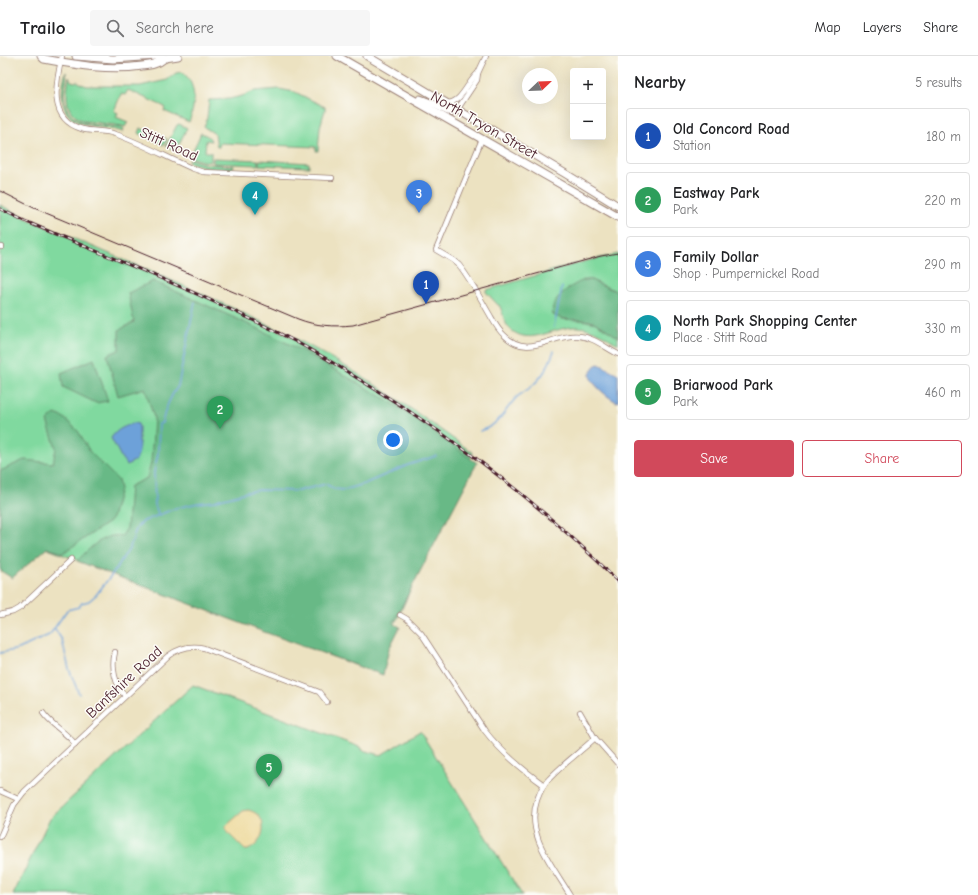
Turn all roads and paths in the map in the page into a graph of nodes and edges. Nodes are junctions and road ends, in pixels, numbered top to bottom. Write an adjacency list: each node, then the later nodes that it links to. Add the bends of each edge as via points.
1 (41, 56): 8 (main road, via 44,59)
2 (76, 56): 7 (main road, via 113,59)
3 (178, 56): 7 (main road)
4 (337, 56): 10 (main road, North Tryon Street)
5 (367, 56): 11 (main road, North Tryon Street)
6 (486, 56): 9 (street)
7 (160, 57): 8 (main road, via 160,63 99,68)
8 (61, 59): 14 (street, Stitt Road, via 57,104 65,119 78,128 114,134 203,172)
9 (478, 73): 11 (street, via 458,100); 12 (street, via 477,80)
10 (402, 93): 12 (main road, via 448,111); 13 (main road, North Tryon Street)
11 (447, 104): 12 (main road, North Tryon Street)
12 (457, 110): 15 (main road, North Tryon Street)
13 (482, 139): 16 (main road, North Tryon Street); 17 (street, via 436,250 460,265 501,333 511,341 533,346 568,336 579,336)
14 (332, 178)
15 (618, 206)
16 (618, 217)
17 (618, 354)
18 (71, 560): 19 (street, via 20,608)
19 (0, 615)
20 (400, 615): 29 (street, via 421,633 485,732 525,772)
21 (115, 652): 22 (street, via 114,678)
22 (125, 696): 23 (street, Banfshire Road, via 168,656 179,649 192,647 204,648 319,692); 27 (street, Banfshire Road)
23 (327, 702)
24 (580, 712): 26 (street)
25 (43, 713): 27 (street)
26 (595, 738): 28 (street); 29 (street)
27 (75, 744): 31 (street, Banfshire Road)
28 (618, 764)
29 (544, 785): 33 (street, via 535,809 536,833 540,846)
30 (0, 791): 31 (street)
31 (18, 799): 32 (street, Banfshire Road)
32 (0, 837)
33 (570, 895)

